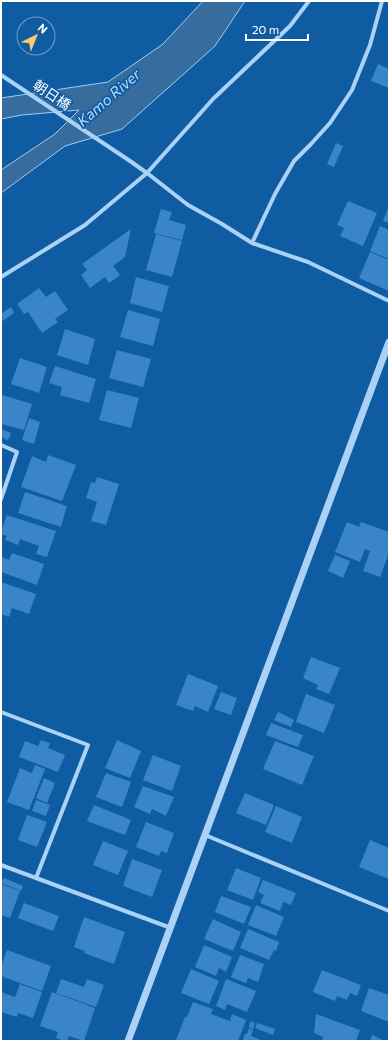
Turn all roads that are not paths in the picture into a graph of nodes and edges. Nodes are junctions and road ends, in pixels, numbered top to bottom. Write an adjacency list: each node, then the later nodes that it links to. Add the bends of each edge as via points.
1 (309, 1): 4 (street, via 290,26 213,98)
2 (382, 1): 5 (street, via 370,45 352,90 330,123 294,161)
3 (1, 75): 4 (street, 朝日橋)
4 (147, 173): 5 (street, 朝日橋, via 188,205); 6 (street, via 85,225)
5 (252, 243): 7 (street, 朝日橋, via 308,262)
6 (1, 277)
7 (389, 301)
8 (389, 342): 12 (street)
9 (1, 445): 10 (street, via 18,452)
10 (1, 499)
11 (1, 712): 14 (street, via 88,745)
12 (205, 835): 15 (street); 16 (street)
13 (1, 865): 14 (street)
14 (36, 878): 16 (street)
15 (389, 911)
16 (171, 928): 17 (street)
17 (128, 1041)

